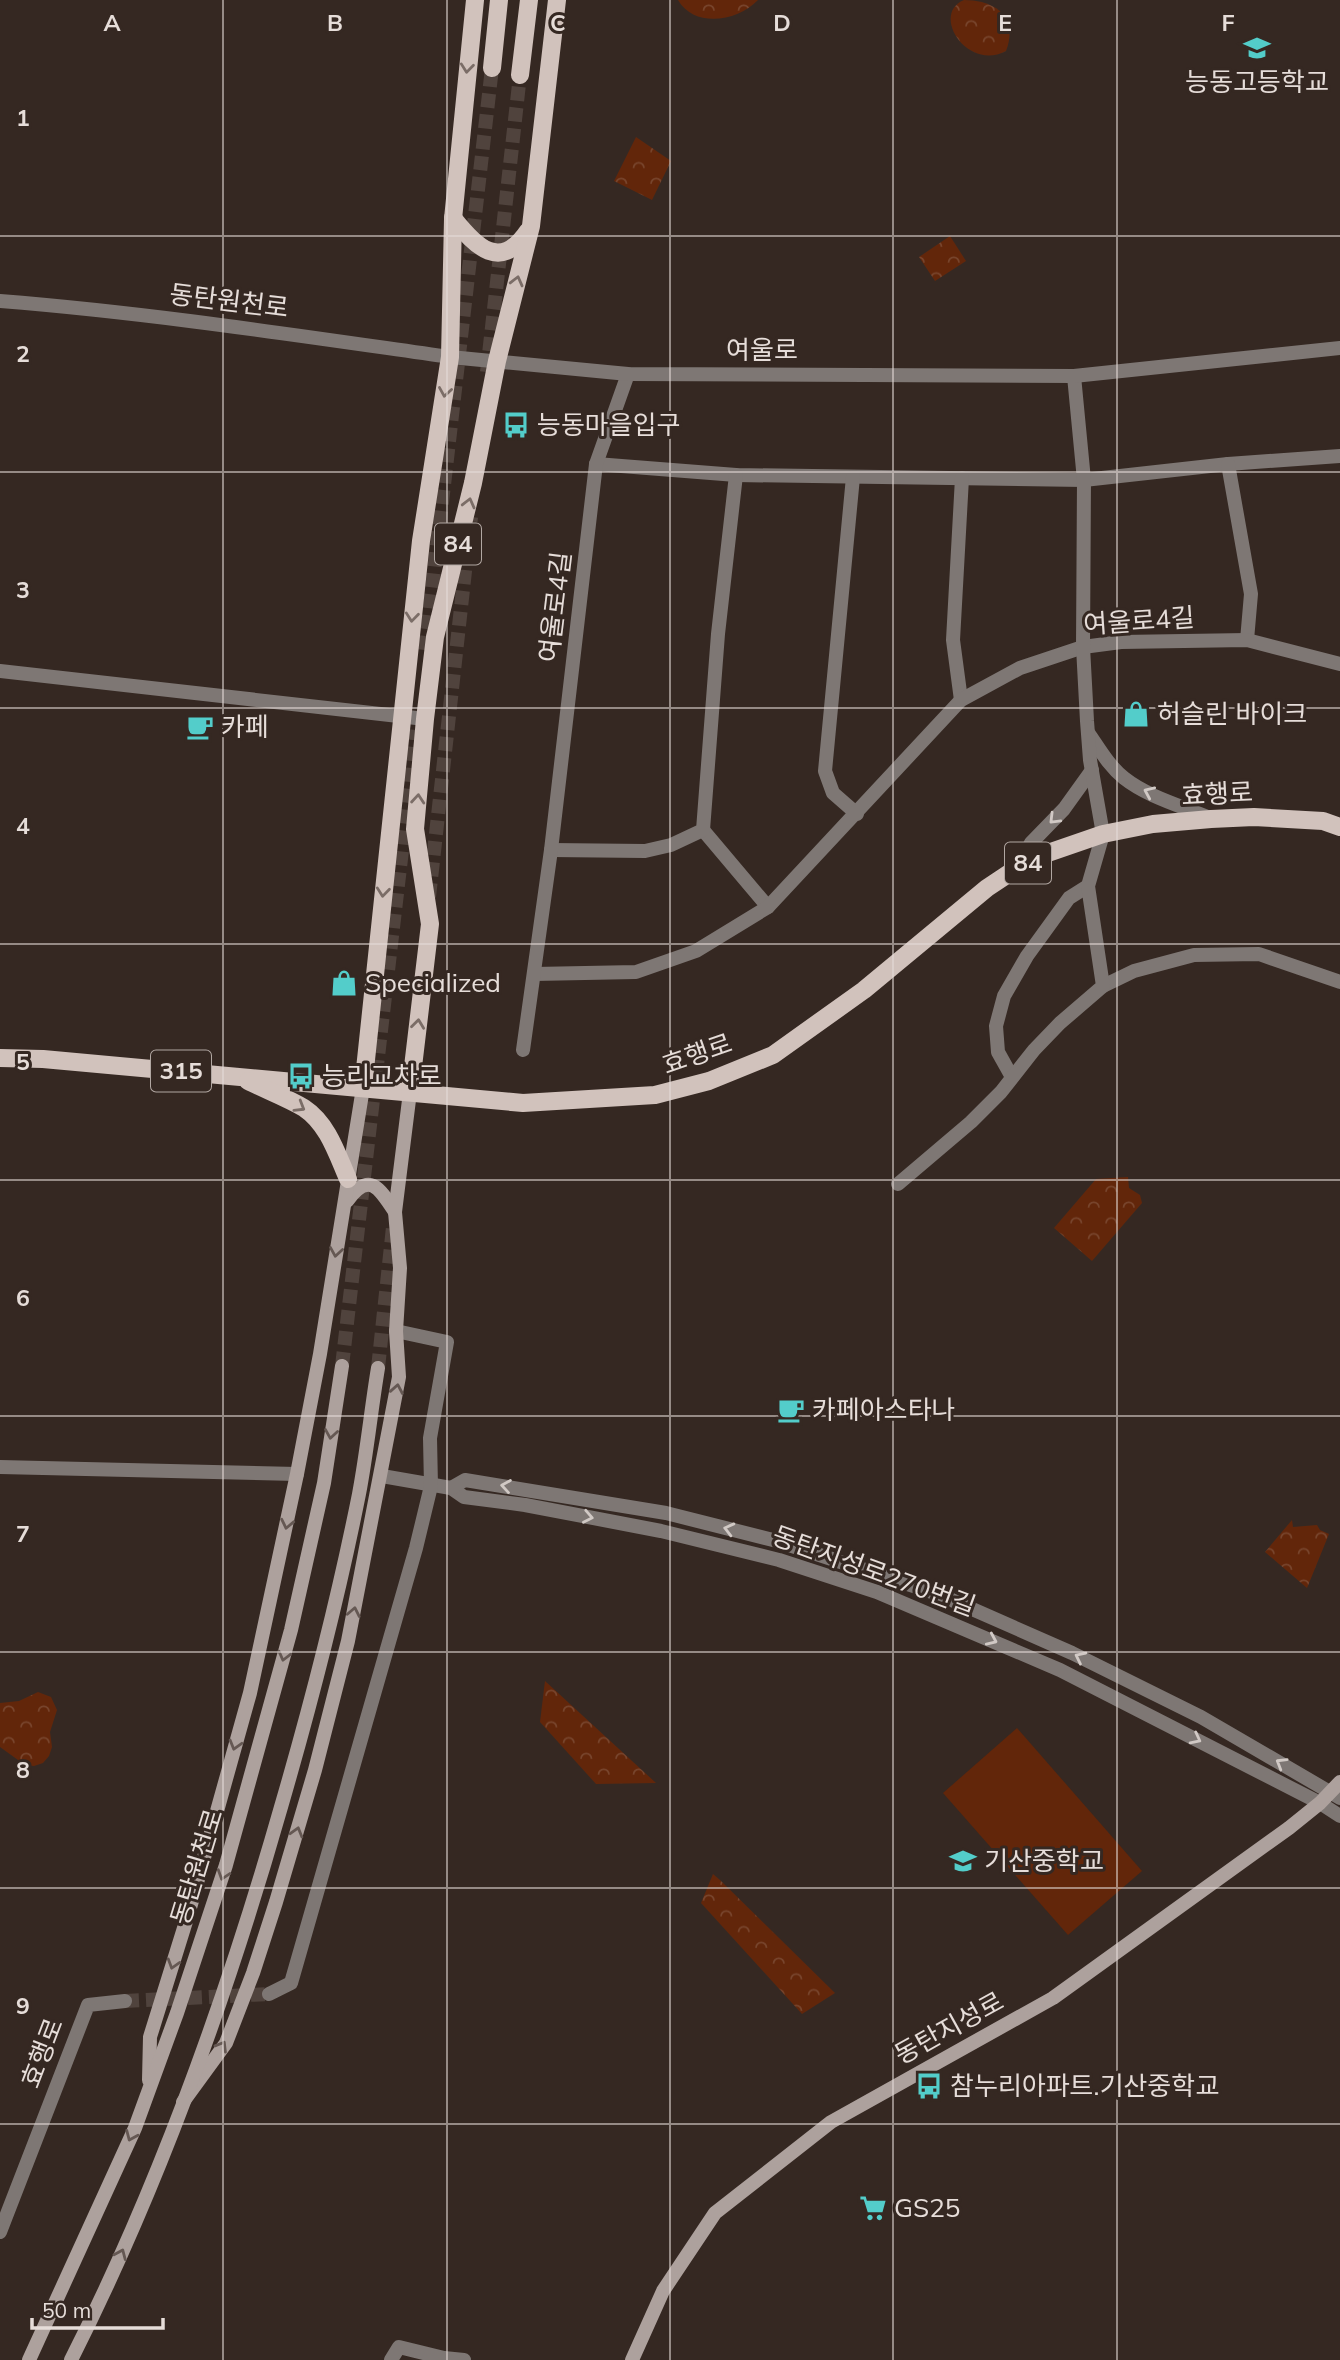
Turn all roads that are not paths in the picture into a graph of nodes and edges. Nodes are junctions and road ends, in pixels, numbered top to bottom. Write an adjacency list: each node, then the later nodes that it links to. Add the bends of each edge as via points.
1 (475, 0): 7 (main road, 84, one-way to 7)
2 (499, 0): 5 (main road)
3 (529, 0): 6 (main road)
4 (557, 0): 8 (main road, 84)
5 (492, 68)
6 (520, 75)
7 (453, 218): 8 (main road, via 471,241 498,252 519,244); 11 (main road, 84)
8 (531, 226): 12 (main road, 84, one-way to 8)
9 (0, 301): 11 (street, 동탄원천로)
10 (1340, 348): 14 (street, 여울로)
11 (450, 357): 12 (street, 여울로); 27 (main road, 84, one-way to 27, via 421,541)
12 (497, 360): 13 (street, 여울로); 28 (main road, 84, one-way to 12, via 435,637)
13 (628, 374): 14 (street, 여울로); 16 (street, 여울로4길)
14 (1074, 376): 21 (street)
15 (1340, 456): 17 (street)
16 (596, 464): 18 (street); 36 (street, 여울로4길)
17 (1227, 464): 21 (street); 22 (street, via 1251,594)
18 (736, 475): 19 (street); 34 (street)
19 (853, 477): 20 (street); 31 (street, via 825,771 834,793)
20 (962, 478): 21 (street); 26 (street, via 953,640)
21 (1084, 480): 23 (street)
22 (1247, 640): 23 (street, 여울로4길); 24 (street, 여울로4길)
23 (1083, 647): 26 (street, 여울로4길, via 1020,668); 29 (street)
24 (1340, 664)
25 (0, 671): 27 (street)
26 (961, 700): 31 (street, 여울로4길)
27 (402, 717): 28 (street); 47 (main road, 84, one-way to 47)
28 (425, 719): 48 (main road, 84, one-way to 28, via 430,925 415,829)
29 (1087, 732): 30 (street); 32 (street, one-way to 29, via 1125,779)
30 (1091, 770): 35 (street); 37 (street, one-way to 37, via 1071,801 1031,843)
31 (857, 814): 39 (street, 여울로4길)
32 (1212, 818): 33 (main road, 효행로 / 84, via 1323,821); 35 (main road, 효행로 / 84)
33 (1340, 827)
34 (703, 830): 36 (street, via 645,851); 39 (street)
35 (1103, 834): 37 (main road, 효행로 / 84); 38 (street)
36 (551, 850): 40 (street, 여울로4길)
37 (1017, 868): 48 (main road, 효행로 / 84, via 773,1055 709,1081 655,1096 523,1103)
38 (1088, 886): 42 (street); 46 (street, via 1069,898 1004,996 996,1026 998,1052)
39 (768, 907): 40 (street, 여울로4길, via 696,951 636,972)
40 (534, 974): 43 (street, 여울로4길)
41 (1340, 982): 42 (street, via 1259,954 1195,955 1134,971)
42 (1103, 986): 46 (street, via 1059,1023)
43 (523, 1050)
44 (0, 1058): 45 (main road, 효행로 / 315)
45 (239, 1076): 47 (main road, 효행로 / 315); 49 (main road, one-way to 49, via 305,1109 318,1121)
46 (1012, 1077): 50 (street, via 971,1122)
47 (363, 1088): 48 (main road, 효행로 / 84); 49 (main road)
48 (410, 1092): 52 (main road)
49 (348, 1179): 51 (main road)
50 (898, 1184)
51 (344, 1206): 52 (main road, via 357,1188 367,1185 377,1187); 57 (main road, one-way to 57)
52 (395, 1212): 53 (main road, via 400,1268)
53 (396, 1331): 58 (main road, one-way to 53, via 399,1377); 59 (street, via 447,1342 430,1438)
54 (342, 1366): 65 (main road, 동탄원천로, one-way to 65, via 324,1483 270,1710 226,1865)
55 (378, 1368): 66 (main road, via 359,1493 306,1720 237,1955)
56 (0, 1467): 57 (street)
57 (297, 1474): 65 (main road, one-way to 65, via 250,1693 150,2038)
58 (382, 1476): 59 (street, 동탄지성로270번길); 66 (main road, one-way to 58, via 226,2043 276,1902 348,1641)
59 (431, 1486): 60 (street, 동탄지성로270번길); 63 (street, via 291,1983)
60 (451, 1488): 61 (street, 동탄지성로270번길, one-way to 61, via 464,1497 725,1546 877,1592); 61 (street, one-way to 60, via 1201,1717 938,1594 777,1541 666,1513 465,1480)
61 (1333, 1793): 62 (street); 72 (main road, 동탄지성로, via 1054,1998 831,2122 715,2213 663,2291)
62 (1340, 1816)
63 (269, 1994)
64 (125, 2001): 67 (street, 효행로, via 88,2005)
65 (148, 2092): 68 (main road, 동탄원천로, one-way to 68)
66 (183, 2102): 69 (main road, one-way to 66, via 119,2260)
67 (0, 2232)
68 (29, 2360)
69 (71, 2360)
70 (391, 2360): 71 (street, via 399,2347)
71 (464, 2360)
72 (632, 2360)

